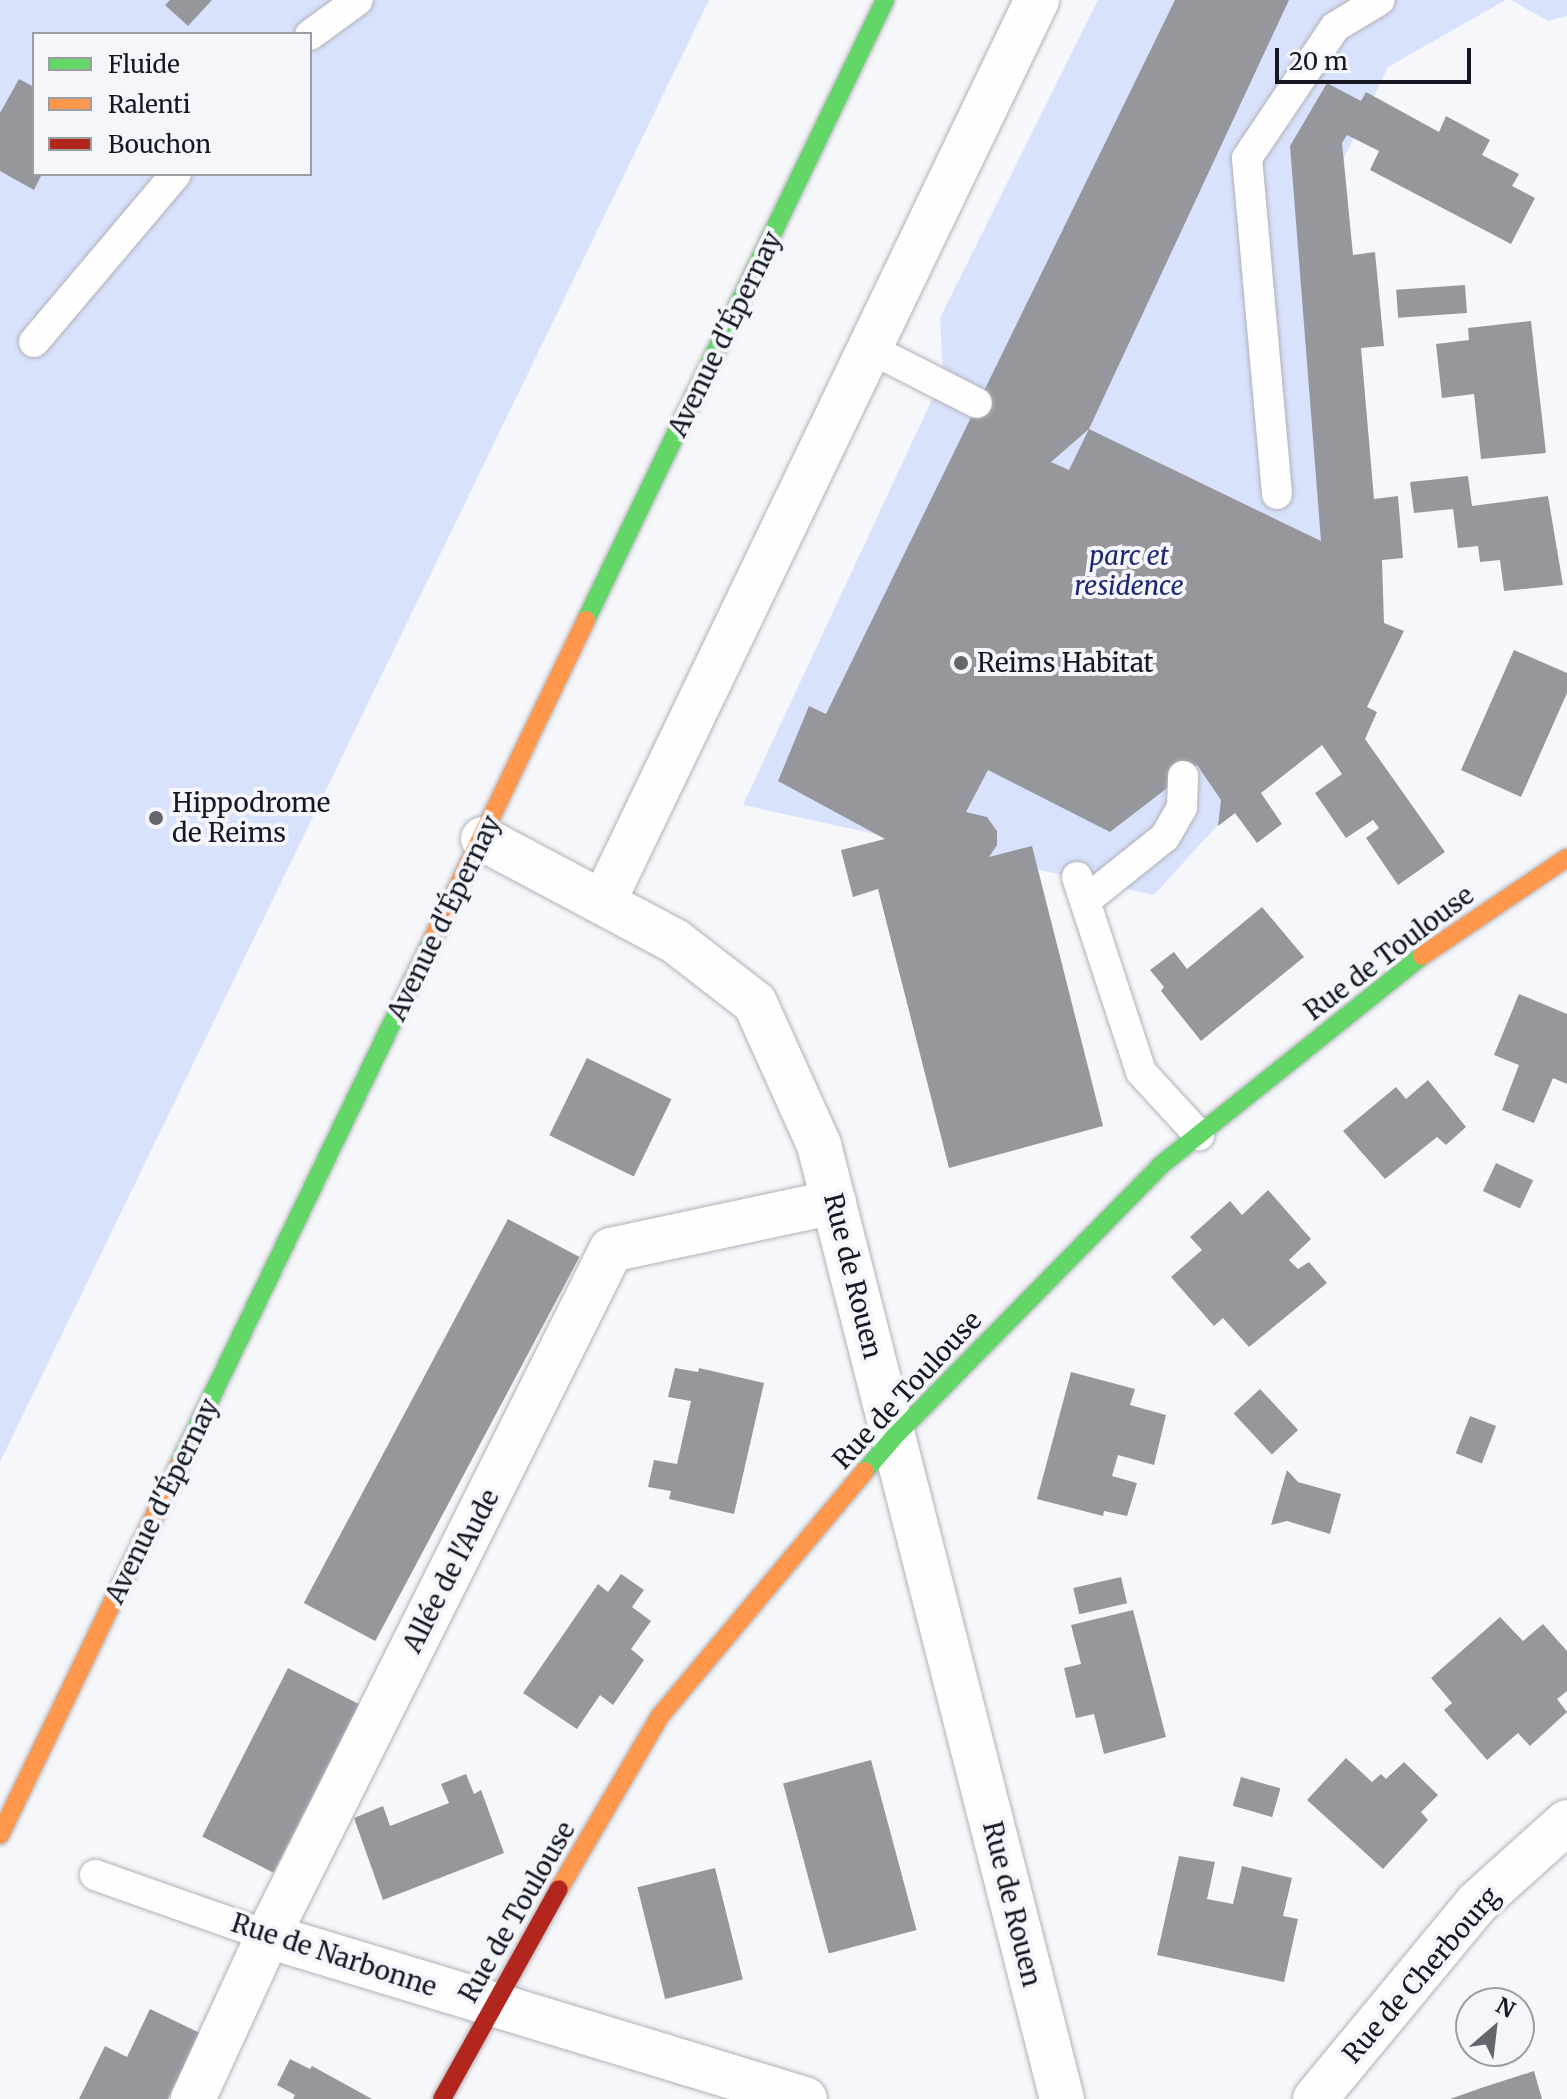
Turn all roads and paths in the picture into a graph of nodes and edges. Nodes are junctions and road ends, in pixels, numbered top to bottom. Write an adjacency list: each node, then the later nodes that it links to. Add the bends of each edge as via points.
1 (358, 0): 5 (lane)
2 (885, 0): 12 (main road, Avenue d'Épernay)
3 (1037, 0): 8 (street)
4 (1380, 0): 10 (lane, via 1335,27 1247,158)
5 (312, 34)
6 (174, 176): 7 (lane)
7 (34, 342)
8 (869, 348): 9 (lane); 14 (street)
9 (977, 403)
10 (1277, 494)
11 (1183, 776): 15 (lane, via 1182,807 1165,837 1081,889 1141,1072)
12 (483, 839): 14 (street, Rue de Rouen); 19 (main road, Avenue d'Épernay)
13 (1567, 858): 15 (main road, Rue de Toulouse, via 1409,965)
14 (603, 903): 16 (street, Rue de Rouen, via 675,941 755,1003 819,1145)
15 (1199, 1135): 17 (main road, Rue de Toulouse, via 1161,1165)
16 (834, 1202): 17 (street, Rue de Rouen); 21 (street, Allée de l'Aude, via 611,1250)
17 (894, 1437): 22 (main road, Rue de Toulouse, via 660,1716); 26 (street, Rue de Rouen)
18 (1567, 1822): 27 (street, Rue de Cherbourg, via 1477,1903)
19 (0, 1835)
20 (95, 1875): 21 (lane, Rue de Narbonne)
21 (268, 1936): 22 (street, Rue de Narbonne); 23 (street, Allée de l'Aude)
22 (492, 2005): 24 (main road, Rue de Toulouse); 25 (street, Rue de Narbonne)
23 (193, 2099)
24 (442, 2099)
25 (805, 2099)
26 (1062, 2099)
27 (1315, 2099)

